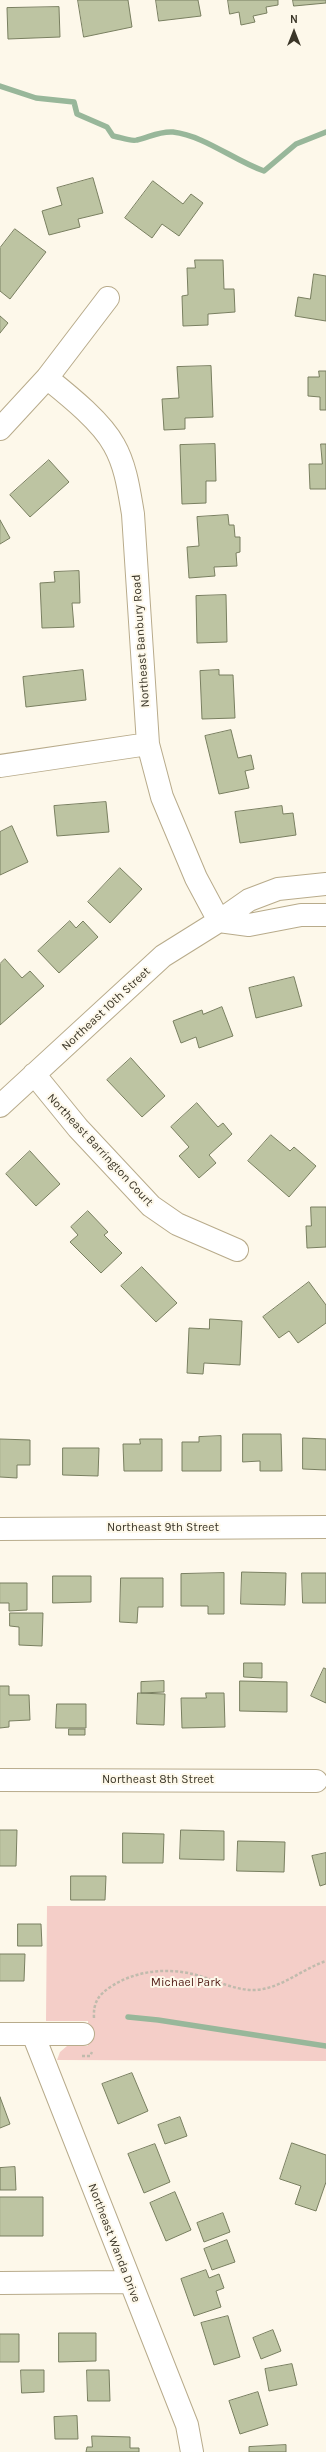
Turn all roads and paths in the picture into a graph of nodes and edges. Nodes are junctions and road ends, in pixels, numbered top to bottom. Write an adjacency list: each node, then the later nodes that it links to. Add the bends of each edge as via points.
1 (108, 298): 2 (street)
2 (47, 378): 3 (street); 4 (street, Northeast Banbury Road, via 79,403 114,445 127,479 133,514)
3 (0, 429)
4 (148, 744): 5 (street); 8 (street, Northeast Banbury Road, via 162,797 196,878)
5 (0, 766)
6 (326, 884): 8 (street, Northeast 10th Street, via 271,892 249,900)
7 (326, 915): 8 (street, via 301,915 249,925)
8 (219, 921): 9 (street, Northeast 10th Street, via 163,956)
9 (34, 1074): 10 (street, Northeast 10th Street); 11 (street, Northeast Barrington Court, via 78,1128 151,1206 177,1224)
10 (0, 1106)
11 (237, 1250)
12 (326, 1527): 13 (street, Northeast 9th Street)
13 (0, 1529)
14 (0, 1780): 15 (street, Northeast 8th Street)
15 (316, 1781)
16 (326, 1961): 19 (path, via 285,1981 256,1990 235,1988 181,1972 164,1970 141,1974 120,1981 104,1991 94,2005)
17 (0, 2034): 18 (street)
18 (33, 2034): 19 (street); 21 (street, Northeast Wanda Drive)
19 (90, 2035): 20 (path, via 90,2056)
20 (76, 2056)
21 (129, 2282): 22 (street); 23 (street, Northeast Wanda Drive, via 187,2424)
22 (0, 2283)
23 (192, 2452)

